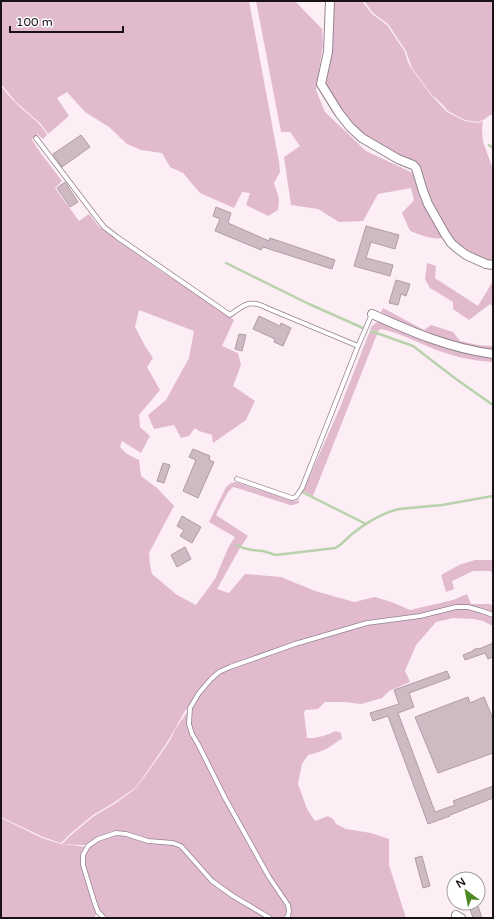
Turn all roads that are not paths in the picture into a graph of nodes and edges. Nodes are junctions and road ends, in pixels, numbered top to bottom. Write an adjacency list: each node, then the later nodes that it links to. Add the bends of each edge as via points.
1 (330, 1): 3 (street, via 328,52 321,84 339,113 362,138 416,168 428,204 451,243 466,255)
2 (36, 138): 5 (lane, via 104,227 230,314 250,303 259,304)
3 (493, 265)
4 (372, 314): 5 (lane); 6 (street, via 457,347)
5 (358, 346): 7 (lane, via 299,494 292,498)
6 (493, 354)
7 (237, 478)
8 (493, 615): 11 (lane, via 482,610 456,607 420,616 367,623 230,667 219,672 199,693 190,708 189,724 192,734 269,877 288,905)
9 (104, 918): 10 (lane, via 98,912 94,901 83,865 83,855 88,846 98,839 116,833 181,846 212,881)
10 (270, 918)
11 (286, 918)

